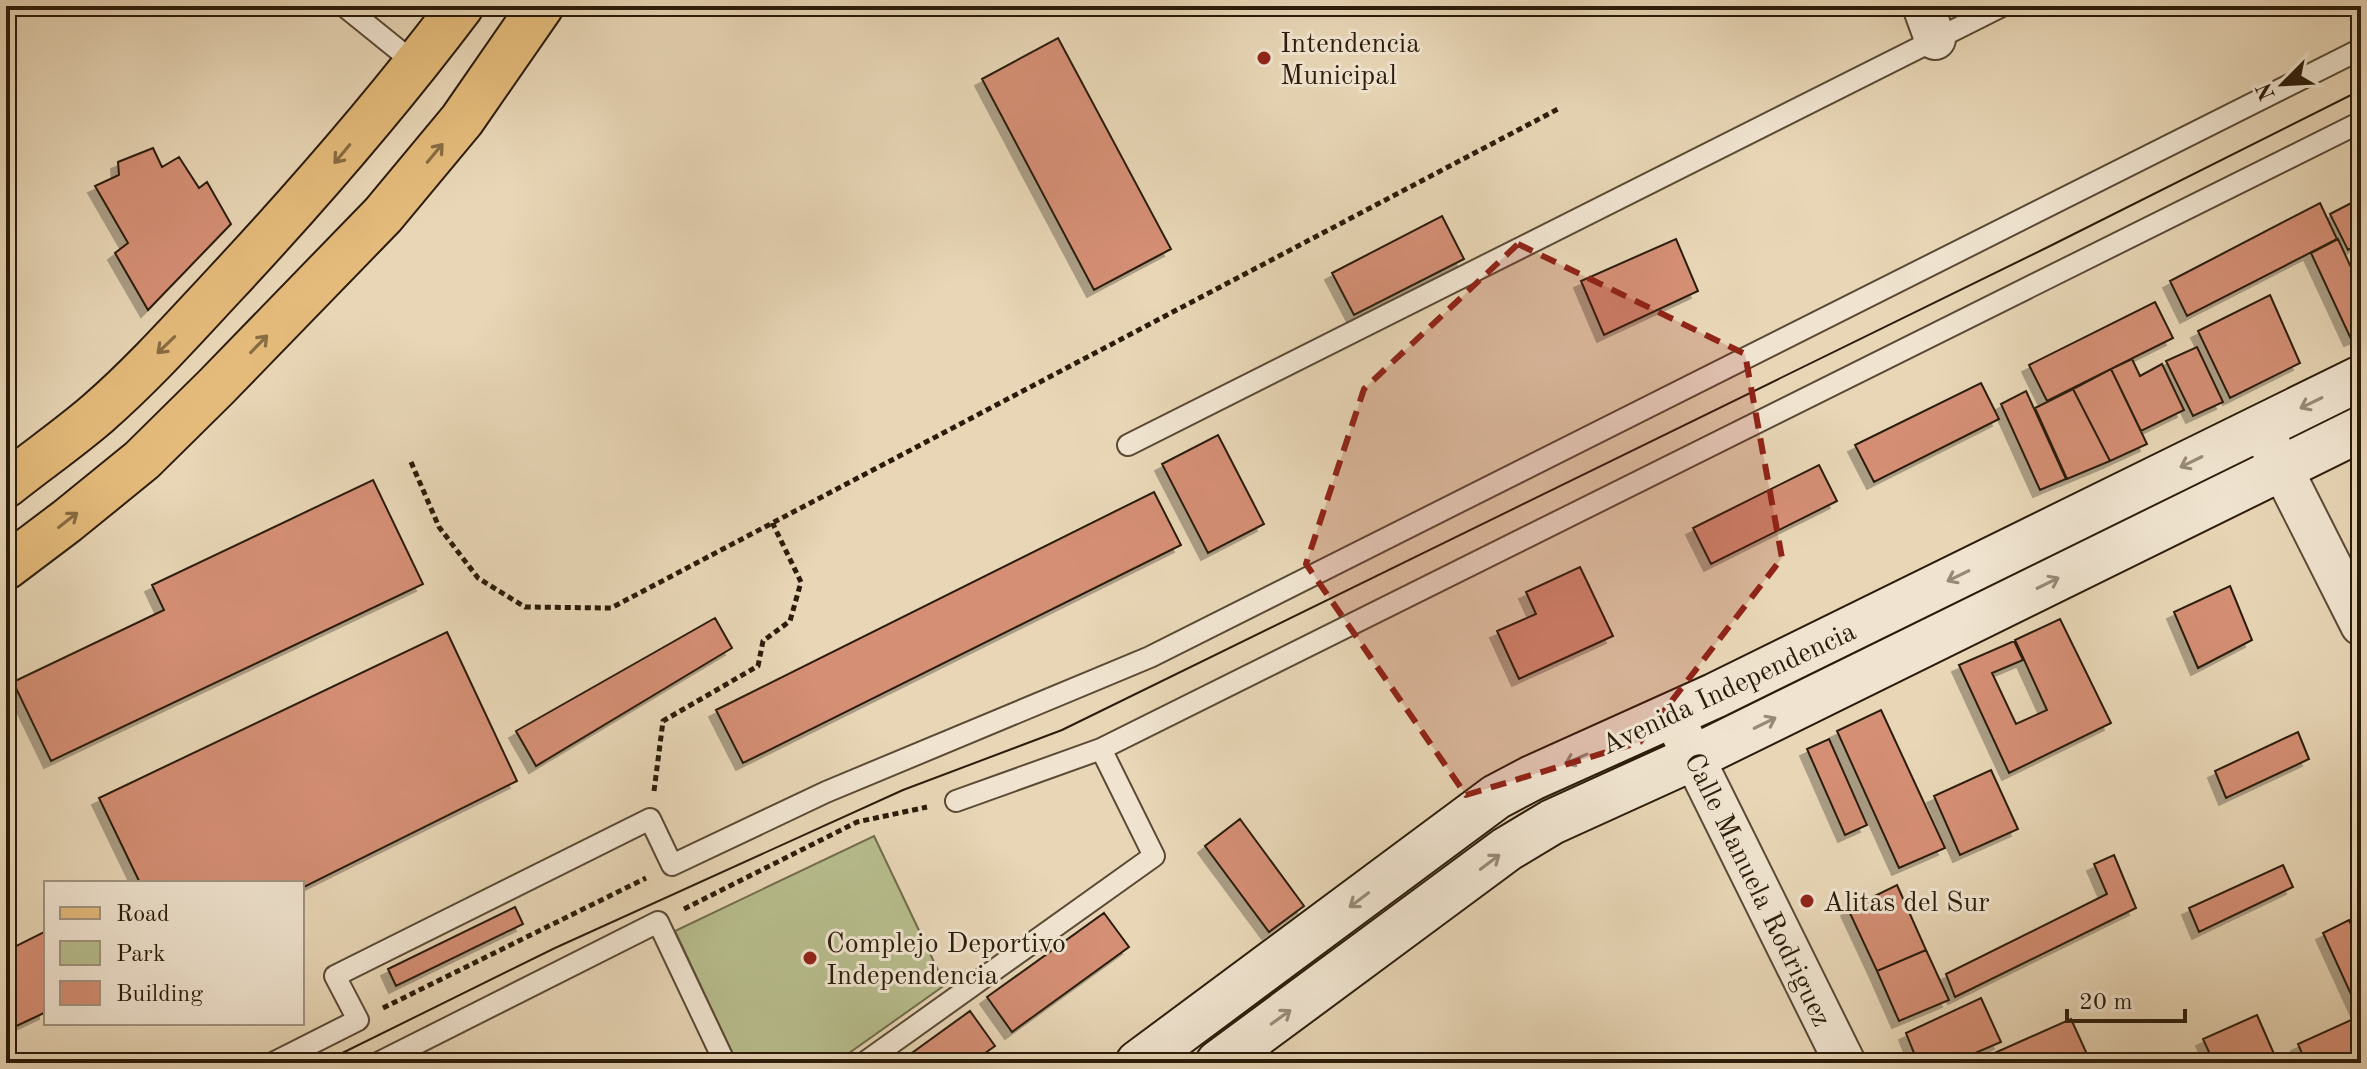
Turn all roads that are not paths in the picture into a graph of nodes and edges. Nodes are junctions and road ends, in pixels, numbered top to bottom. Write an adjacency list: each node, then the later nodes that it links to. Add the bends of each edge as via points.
1 (344, 6): 7 (lane)
2 (461, 6): 7 (main road)
3 (541, 6): 15 (main road, one-way to 3, via 142,460 373,227 462,120)
4 (2002, 6): 5 (lane)
5 (1929, 22): 12 (lane)
6 (2361, 49): 21 (lane, via 1150,657 826,792 672,865 650,819 335,976 358,1020)
7 (417, 65): 14 (main road, one-way to 14, via 179,333 98,413)
8 (2361, 122): 18 (lane)
9 (2361, 378): 10 (main road, Avenida Independencia, one-way to 10)
10 (2261, 427): 13 (street); 17 (main road, Avenida Independencia, one-way to 17)
11 (2361, 429): 13 (main road, Avenida Independencia)
12 (1128, 445)
13 (2282, 468): 16 (street); 19 (main road, Avenida Independencia, one-way to 13)
14 (6, 485)
15 (6, 567)
16 (2361, 625)
17 (1673, 716): 19 (street, Calle Manuela Rodriguez); 25 (main road, Avenida Independencia, one-way to 25, via 1496,797)
18 (1101, 749): 20 (lane); 24 (lane, via 1154,856)
19 (1695, 757): 26 (main road, Avenida Independencia, one-way to 19, via 1507,849 1552,822); 27 (street, Calle Manuela Rodriguez)
20 (956, 801)
21 (273, 1063)
22 (378, 1063): 23 (lane, via 658,922)
23 (725, 1063)
24 (864, 1063)
25 (1138, 1063)
26 (1218, 1063)
27 (1845, 1063)

